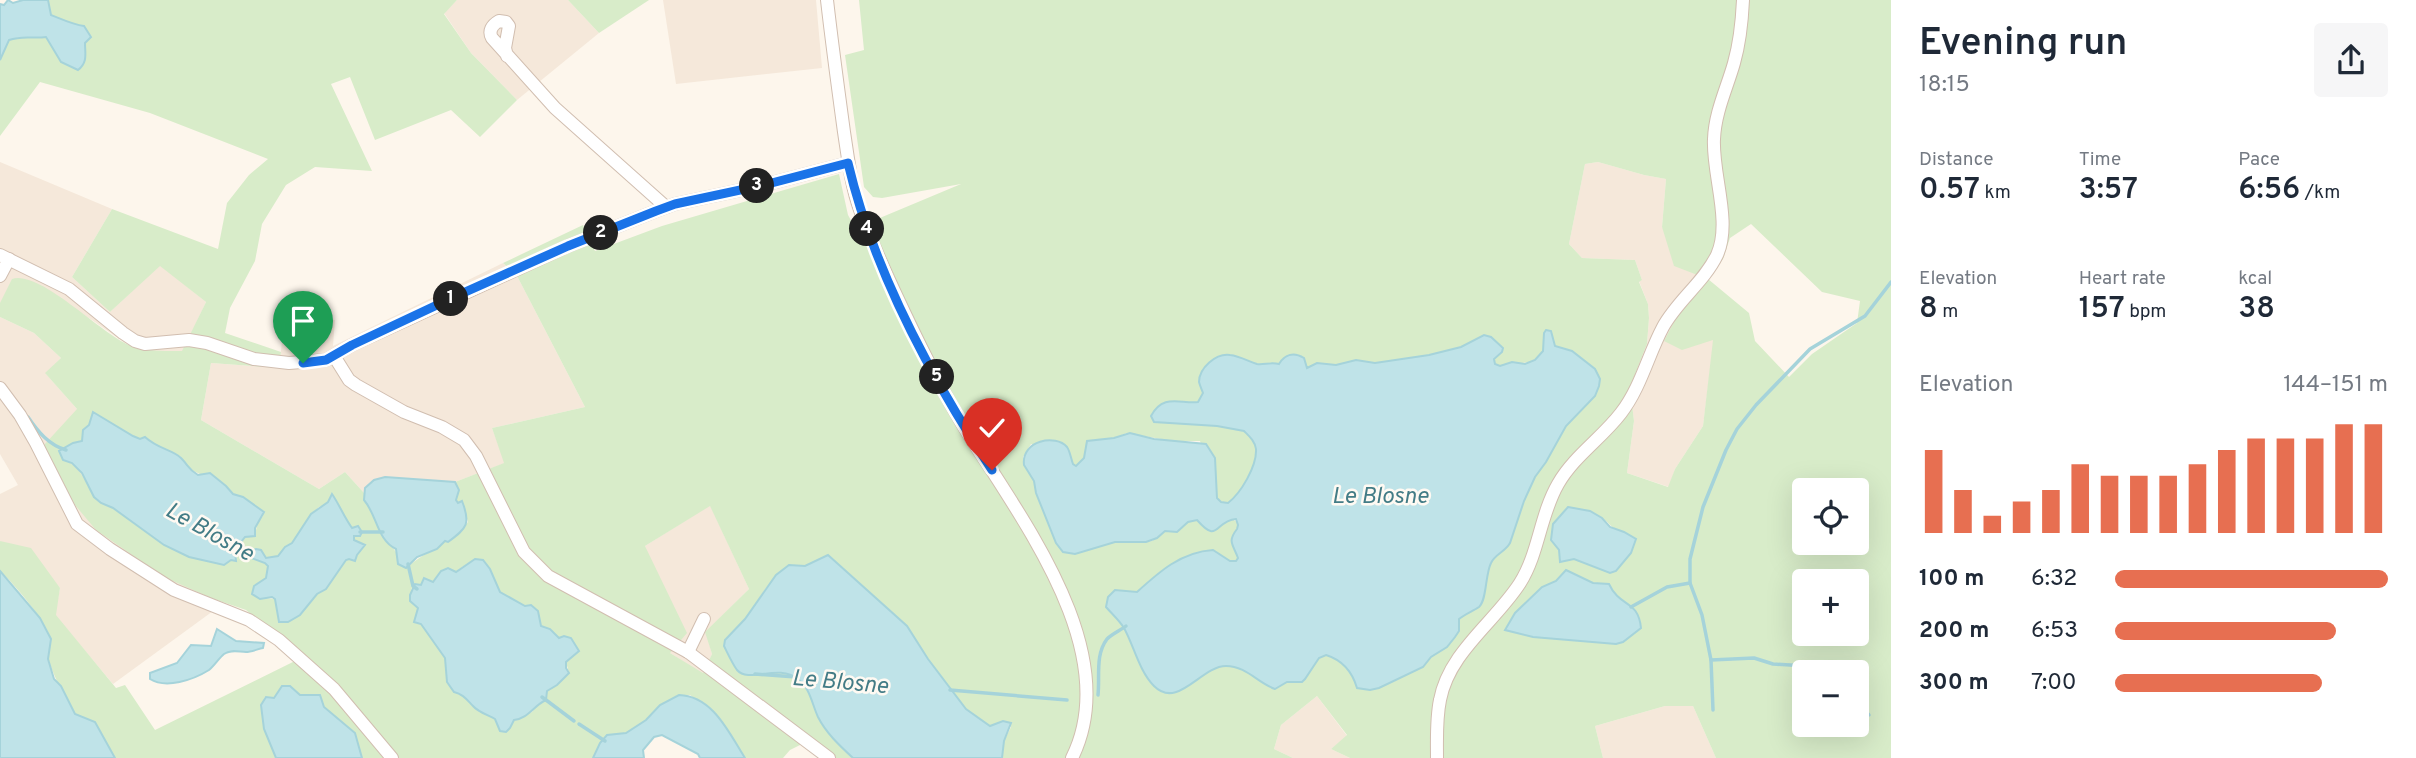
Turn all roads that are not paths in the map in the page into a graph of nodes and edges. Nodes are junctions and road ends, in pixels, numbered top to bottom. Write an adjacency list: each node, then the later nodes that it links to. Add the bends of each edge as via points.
1 (827, 0): 4 (street)
2 (1744, 0): 15 (street, via 1741,37 1715,123 1722,238 1718,253 1662,328 1631,399 1558,485 1519,586 1449,674 1438,709)
3 (507, 56): 5 (street, via 537,98)
4 (848, 163): 5 (street); 14 (street, via 879,260 918,342 962,424 1023,518 1066,603 1087,684 1087,709)
5 (666, 207): 8 (street, via 568,246)
6 (4, 257): 7 (street); 8 (street, via 69,289 135,341 189,340 274,362 315,362)
7 (0, 276)
8 (334, 356): 11 (street, via 356,385 464,440 516,539 535,565 564,586)
9 (0, 388): 12 (street, via 36,443 78,524 174,590 249,620 279,640 334,689)
10 (704, 619): 11 (street)
11 (688, 652): 13 (street)
12 (392, 758)
13 (829, 758)
14 (1072, 758)
15 (1437, 758)

